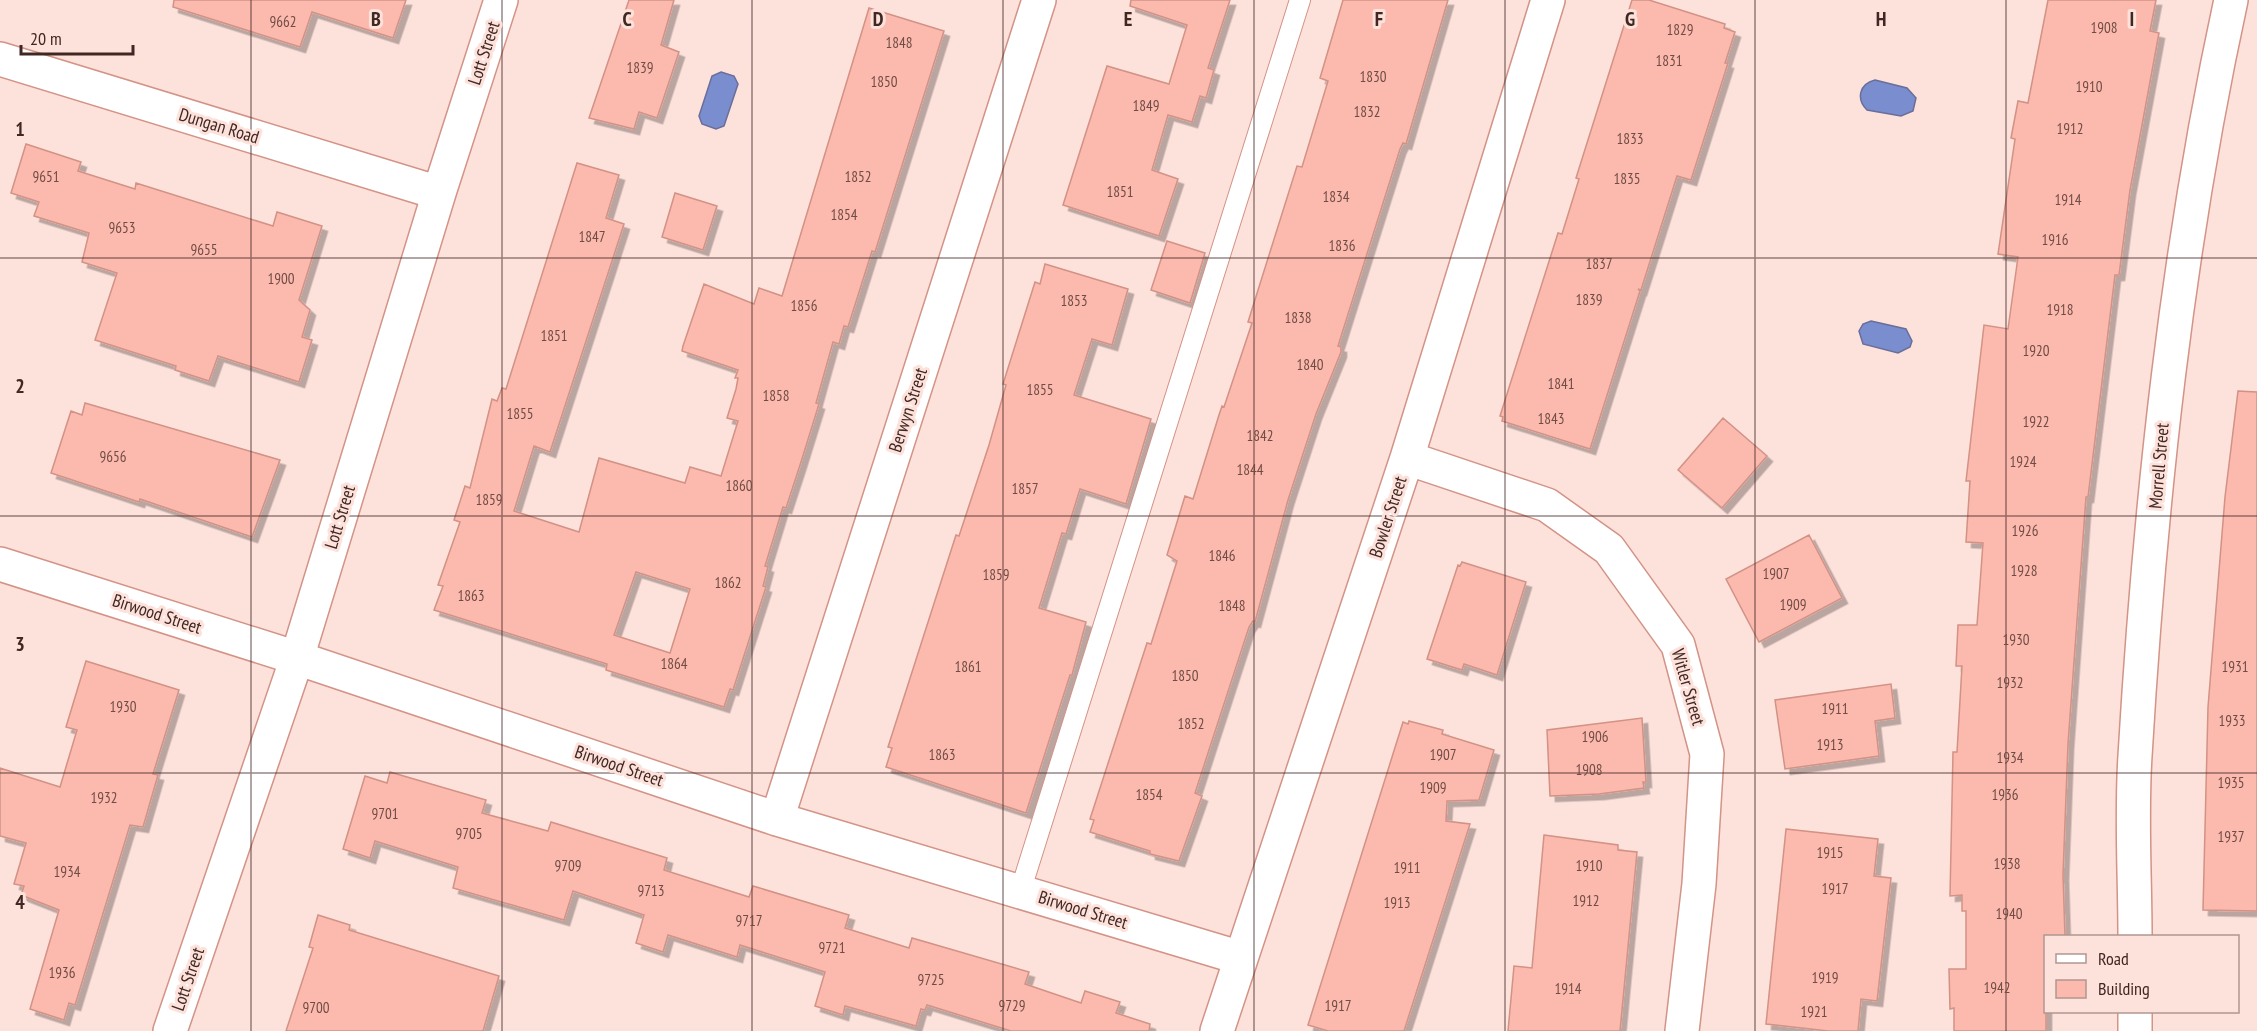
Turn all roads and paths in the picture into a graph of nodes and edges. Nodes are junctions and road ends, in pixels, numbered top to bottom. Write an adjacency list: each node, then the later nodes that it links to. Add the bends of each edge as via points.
1 (501, 0): 7 (street, Lott Street)
2 (1039, 0): 11 (street, Berwyn Street)
3 (1300, 0): 12 (lane)
4 (1548, 0): 8 (street, Bowler Street)
5 (2231, 0): 13 (street, Morrell Street, via 2207,108 2162,421 2134,759)
6 (0, 59): 7 (street, Dungan Road)
7 (439, 193): 10 (street, Lott Street)
8 (1407, 458): 14 (street, Bowler Street); 18 (street, Witler Street, via 1547,505 1609,549 1678,645 1707,754 1699,884)
9 (0, 564): 10 (street, Birwood Street)
10 (297, 658): 11 (street, Birwood Street); 16 (street, Lott Street)
11 (777, 819): 12 (street, Birwood Street)
12 (1020, 892): 14 (street, Birwood Street)
13 (2135, 935)
14 (1241, 958): 17 (street, Bowler Street)
15 (2135, 1013): 19 (street)
16 (170, 1031)
17 (1217, 1031)
18 (1682, 1031)
19 (2135, 1031)

